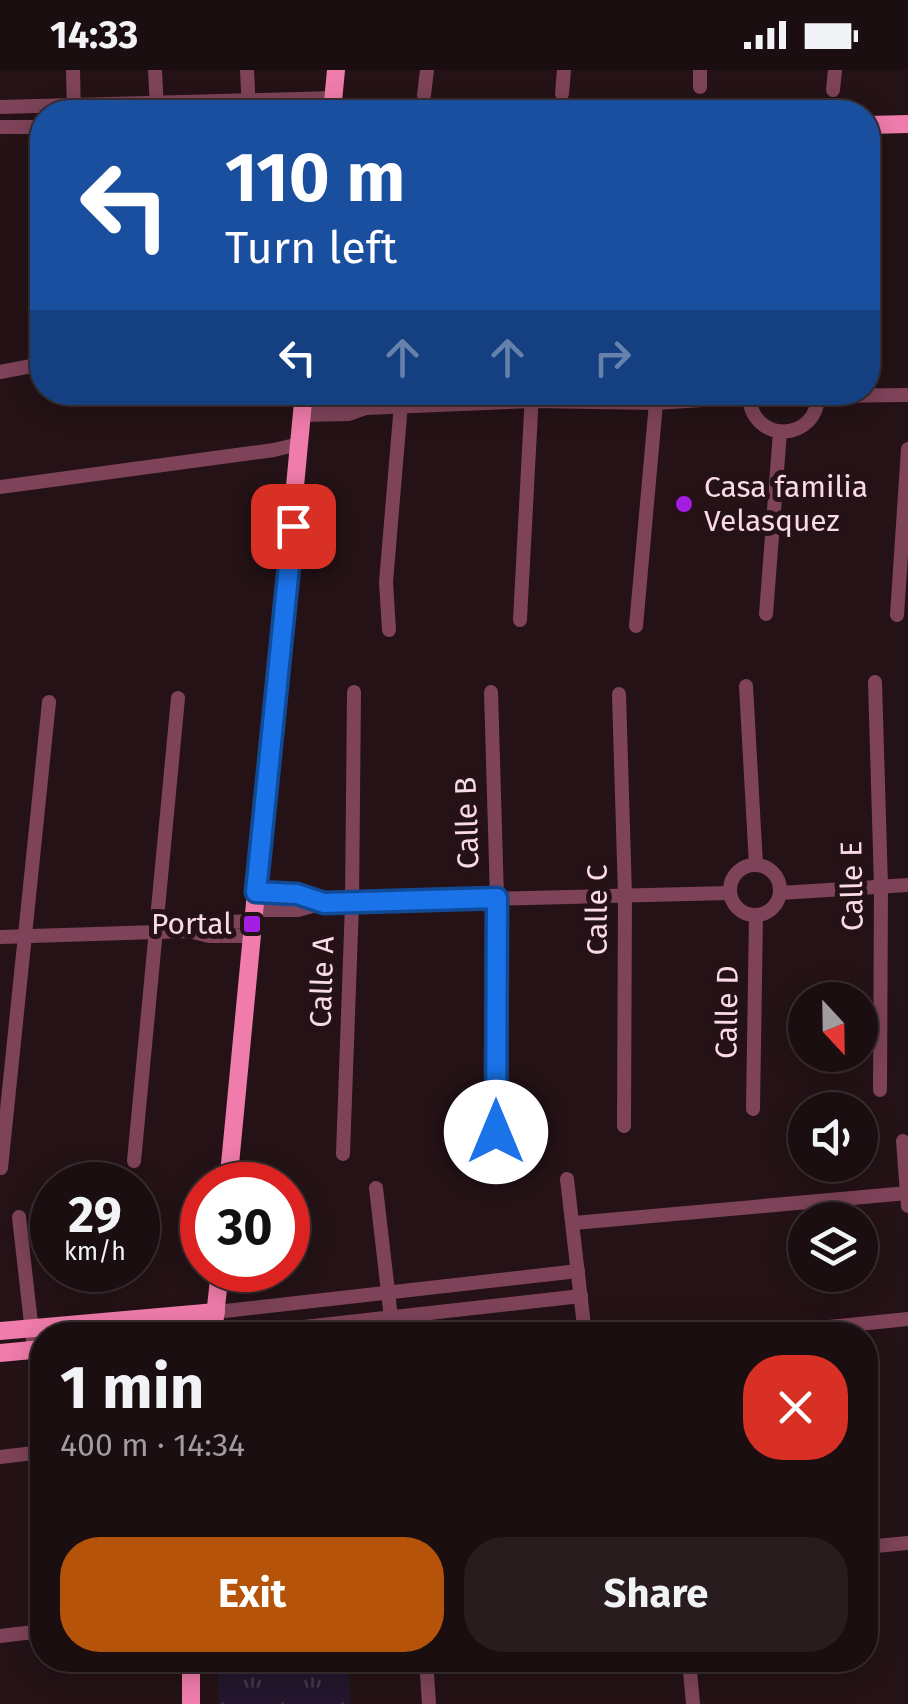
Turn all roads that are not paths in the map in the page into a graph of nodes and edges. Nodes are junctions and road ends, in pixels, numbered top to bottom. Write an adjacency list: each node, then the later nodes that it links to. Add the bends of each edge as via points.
1 (73, 70): 13 (street)
2 (156, 70): 14 (street)
3 (247, 70): 15 (street)
4 (336, 70): 16 (street)
5 (428, 70): 12 (street)
6 (564, 70): 11 (street)
7 (700, 70): 9 (street)
8 (835, 70): 10 (street)
9 (700, 87)
10 (833, 90)
11 (562, 94)
12 (424, 95)
13 (74, 100)
14 (157, 100)
15 (248, 100)
16 (333, 100)
17 (0, 107): 18 (street)
18 (30, 108)
19 (908, 124): 20 (street)
20 (880, 125)
21 (0, 127): 22 (street)
22 (30, 127)
23 (30, 366): 24 (street)
24 (0, 372)
25 (880, 395): 26 (street)
26 (908, 395)
27 (303, 405): 36 (street)
28 (308, 405): 29 (street, via 349,414)
29 (379, 405)
30 (401, 405): 43 (street, via 388,552)
31 (532, 405): 41 (street)
32 (655, 405): 42 (street)
33 (750, 405): 35 (street, via 761,424)
34 (816, 405): 35 (street, via 801,428)
35 (780, 432): 39 (street)
36 (299, 444): 38 (street); 59 (street)
37 (908, 449): 40 (street)
38 (0, 487)
39 (766, 614)
40 (897, 615)
41 (520, 620)
42 (636, 626)
43 (389, 630)
44 (875, 682): 53 (street, Calle E)
45 (746, 686): 51 (street)
46 (354, 692): 58 (street, Calle A)
47 (491, 692): 57 (street, Calle B)
48 (619, 694): 56 (street, Calle C)
49 (178, 698): 61 (street)
50 (49, 702): 62 (street)
51 (756, 865): 54 (street, via 771,870); 55 (street, via 736,873)
52 (908, 885): 53 (street)
53 (881, 886): 54 (street); 64 (street, Calle E)
54 (780, 892): 60 (street, via 775,906)
55 (729, 893): 56 (street); 60 (street, via 735,907)
56 (625, 896): 57 (street); 66 (street, Calle C)
57 (497, 898): 58 (street); 67 (street, Calle B)
58 (352, 904): 59 (street); 69 (street, Calle A)
59 (254, 915): 61 (street, via 209,929); 71 (street)
60 (756, 915): 65 (street, Calle D)
61 (156, 931): 62 (street); 70 (street)
62 (26, 936): 63 (street); 72 (street)
63 (0, 937)
64 (880, 1090)
65 (752, 1109)
66 (624, 1126)
67 (496, 1132)
68 (903, 1141): 75 (street)
69 (343, 1154)
70 (134, 1161)
71 (230, 1162)
72 (2, 1168)
73 (567, 1179): 78 (street)
74 (376, 1188): 81 (street)
75 (907, 1193): 76 (street); 78 (street)
76 (908, 1206)
77 (19, 1217): 86 (street)
78 (574, 1223): 79 (street)
79 (578, 1272): 81 (street); 82 (street)
80 (218, 1292): 83 (street)
81 (388, 1293): 83 (street); 84 (street)
82 (581, 1296): 84 (street); 91 (street)
83 (216, 1312): 87 (street); 88 (street)
84 (391, 1318): 89 (street); 90 (street)
85 (908, 1319): 92 (street)
86 (31, 1322)
87 (101, 1322)
88 (215, 1322)
89 (354, 1322)
90 (391, 1322)
91 (584, 1322)
92 (878, 1322)
93 (30, 1328): 94 (street)
94 (0, 1331)
95 (30, 1351): 96 (street)
96 (0, 1353)
97 (30, 1453): 98 (street)
98 (0, 1456)
99 (908, 1542): 100 (street)
100 (878, 1545)
101 (30, 1632): 102 (street)
102 (0, 1636)
103 (191, 1672): 106 (street)
104 (427, 1672): 107 (street)
105 (690, 1672): 108 (street)
106 (191, 1704)
107 (429, 1704)
108 (693, 1704)

